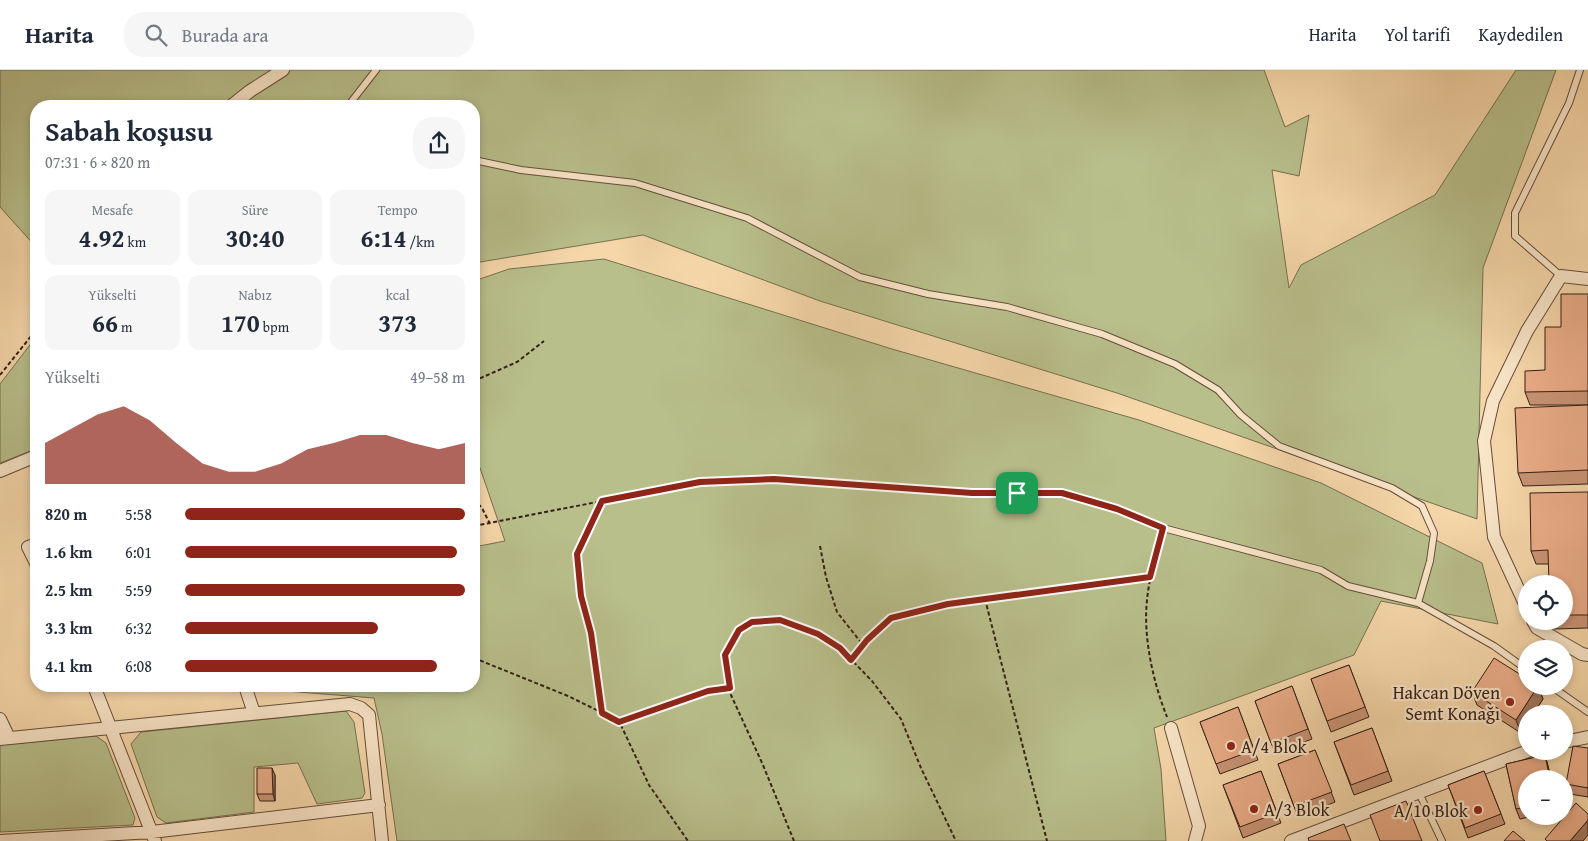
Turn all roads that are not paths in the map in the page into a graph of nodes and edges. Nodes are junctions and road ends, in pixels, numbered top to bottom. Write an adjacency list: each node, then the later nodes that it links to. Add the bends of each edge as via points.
1 (282, 70): 4 (street)
2 (376, 70): 5 (lane)
3 (1580, 70): 7 (lane, via 1569,102 1515,213 1515,236)
4 (238, 100)
5 (353, 100)
6 (480, 161): 13 (lane, via 521,170 634,183 747,218 860,277 928,294 1008,307 1102,334 1175,364 1218,390 1241,415 1279,446 1392,488 1422,506 1434,533)
7 (1561, 276): 8 (street); 12 (street, via 1528,331 1493,401 1484,441 1494,537)
8 (1588, 279)
9 (30, 458): 10 (street)
10 (0, 471)
11 (1163, 528): 13 (lane, via 1321,570 1348,586)
12 (1518, 589)
13 (1418, 603): 16 (lane)
14 (1540, 630): 15 (street)
15 (1588, 655)
16 (1518, 663)
17 (96, 692): 23 (street)
18 (247, 692): 21 (street)
19 (1564, 695): 20 (lane)
20 (1588, 712)
21 (254, 713): 23 (street); 30 (street, via 350,704 361,708 369,715)
22 (0, 719): 26 (street)
23 (111, 728): 26 (street); 31 (street)
24 (1171, 728): 35 (street, via 1199,826)
25 (1588, 737): 27 (street)
26 (4, 738)
27 (1573, 740)
28 (1518, 755): 29 (street)
29 (1419, 793): 32 (street); 36 (lane)
30 (378, 806): 31 (street); 34 (street)
31 (153, 837): 33 (street)
32 (1297, 840)
33 (0, 841)
34 (382, 841)
35 (1194, 841)
36 (1442, 841)

